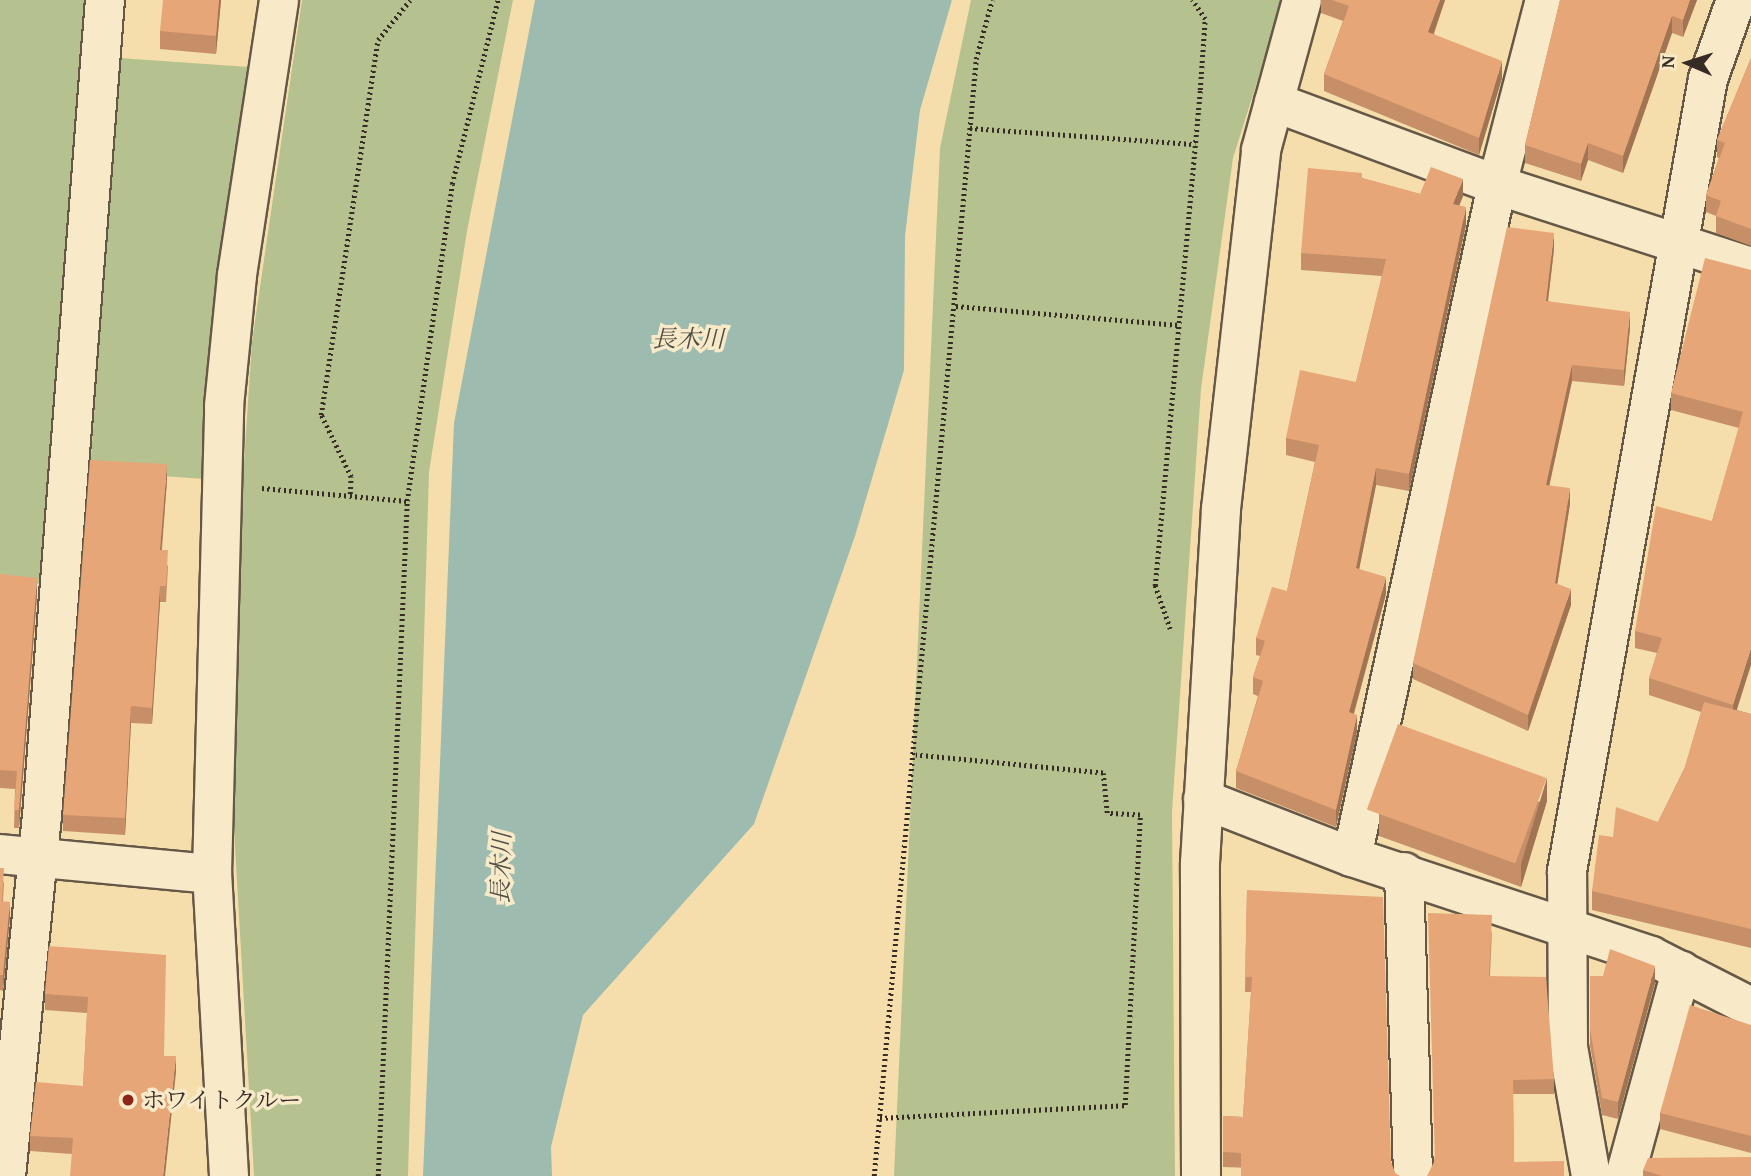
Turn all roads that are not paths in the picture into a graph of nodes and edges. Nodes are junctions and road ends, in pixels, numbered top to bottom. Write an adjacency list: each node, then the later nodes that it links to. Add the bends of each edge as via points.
1 (104, 0): 11 (street)
2 (279, 0): 14 (street, via 237,275 222,486)
3 (1302, 0): 6 (street)
4 (1545, 0): 7 (street)
5 (1736, 0): 8 (street, via 1708,79)
6 (1274, 102): 7 (street); 10 (street, via 1261,150 1227,455)
7 (1497, 185): 8 (street); 12 (street)
8 (1680, 240): 9 (street); 15 (street, via 1567,870)
9 (1751, 267)
10 (1203, 799): 12 (street); 21 (street)
11 (17, 856): 14 (street); 18 (street)
12 (1352, 857): 13 (street)
13 (1404, 872): 15 (street); 22 (street)
14 (212, 874): 20 (street)
15 (1564, 927): 16 (street); 23 (street, via 1568,1047)
16 (1681, 971): 17 (street); 24 (street)
17 (1751, 1007)
18 (5, 1114): 19 (street)
19 (6, 1176)
20 (229, 1176)
21 (1201, 1176)
22 (1413, 1176)
23 (1591, 1176)
24 (1625, 1176)

